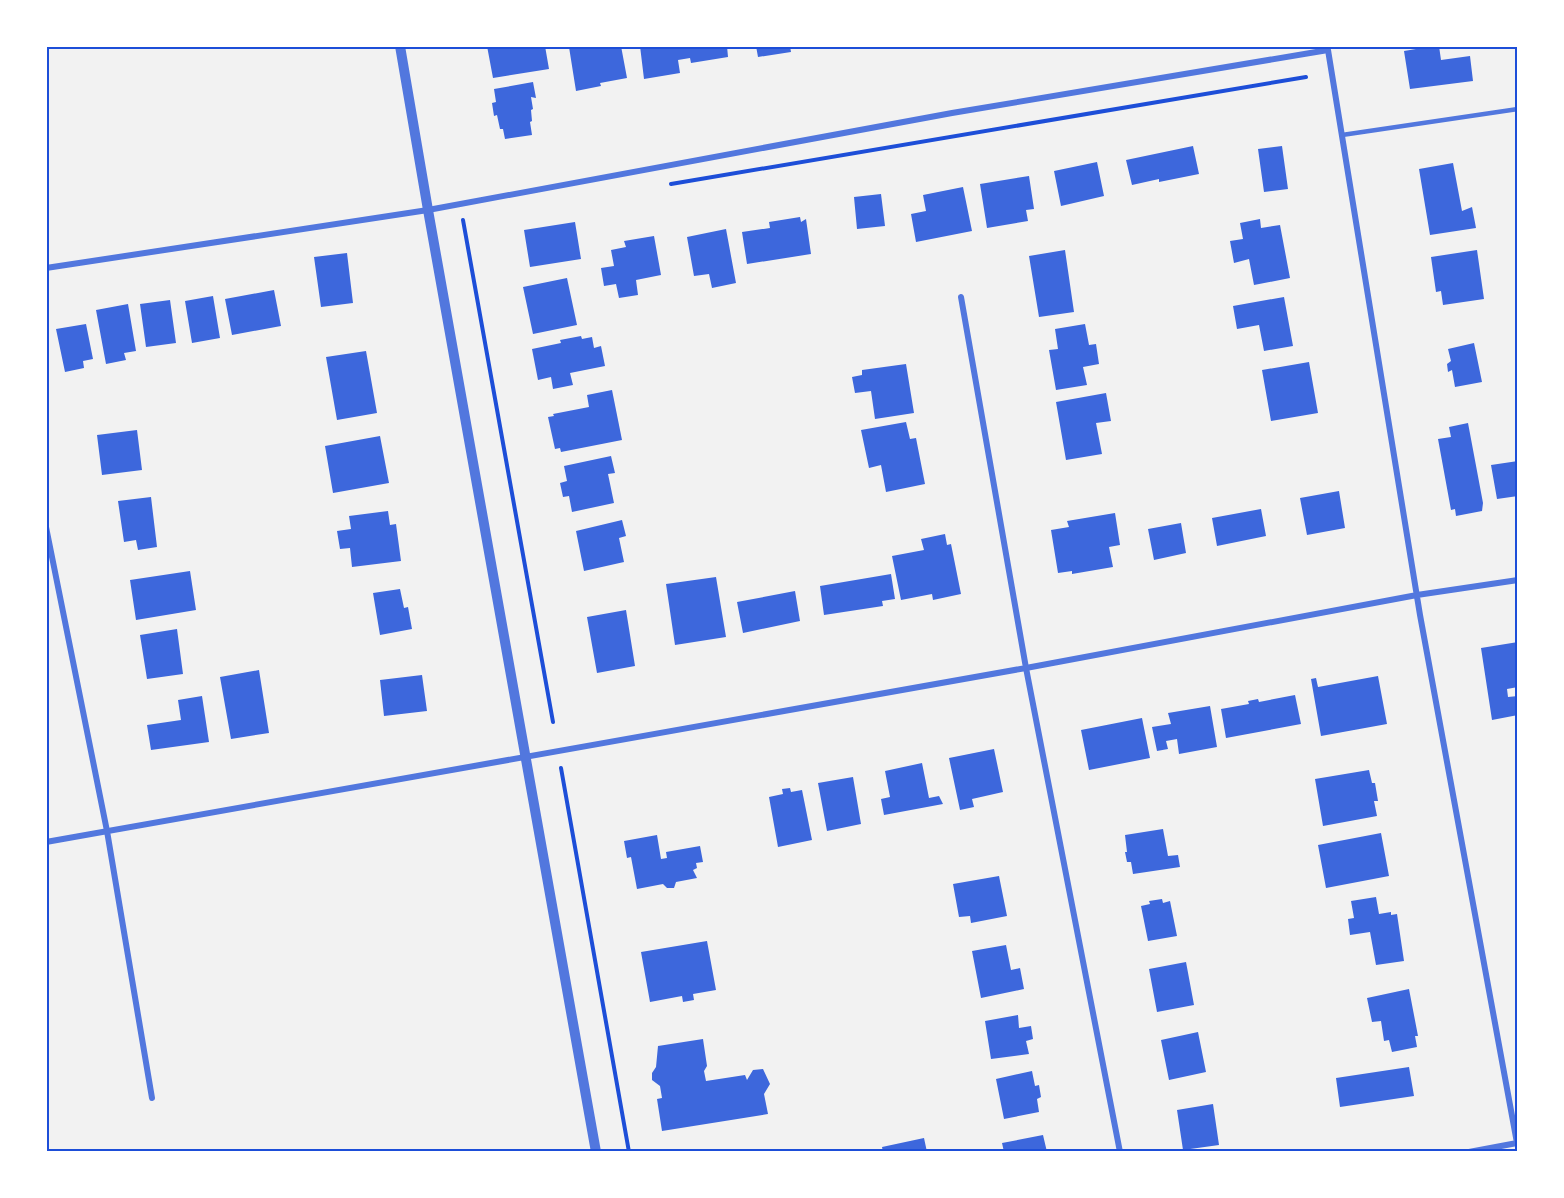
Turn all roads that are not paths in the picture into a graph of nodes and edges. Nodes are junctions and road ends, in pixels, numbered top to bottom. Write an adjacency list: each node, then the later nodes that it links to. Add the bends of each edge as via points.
1 (400, 46): 4 (street)
2 (1518, 109): 3 (lane)
3 (1342, 135): 4 (street, via 1328,50 963,111); 9 (street)
4 (428, 210): 5 (street); 11 (street)
5 (46, 268)
6 (961, 297): 10 (street)
7 (46, 527): 12 (street)
8 (1518, 580): 9 (street)
9 (1417, 595): 10 (street); 15 (street)
10 (1026, 668): 11 (street); 17 (street)
11 (526, 757): 12 (street); 16 (street)
12 (107, 831): 13 (street); 14 (street)
13 (46, 842)
14 (152, 1098)
15 (1517, 1143): 18 (street)
16 (596, 1152)
17 (1120, 1152)
18 (1469, 1152)

